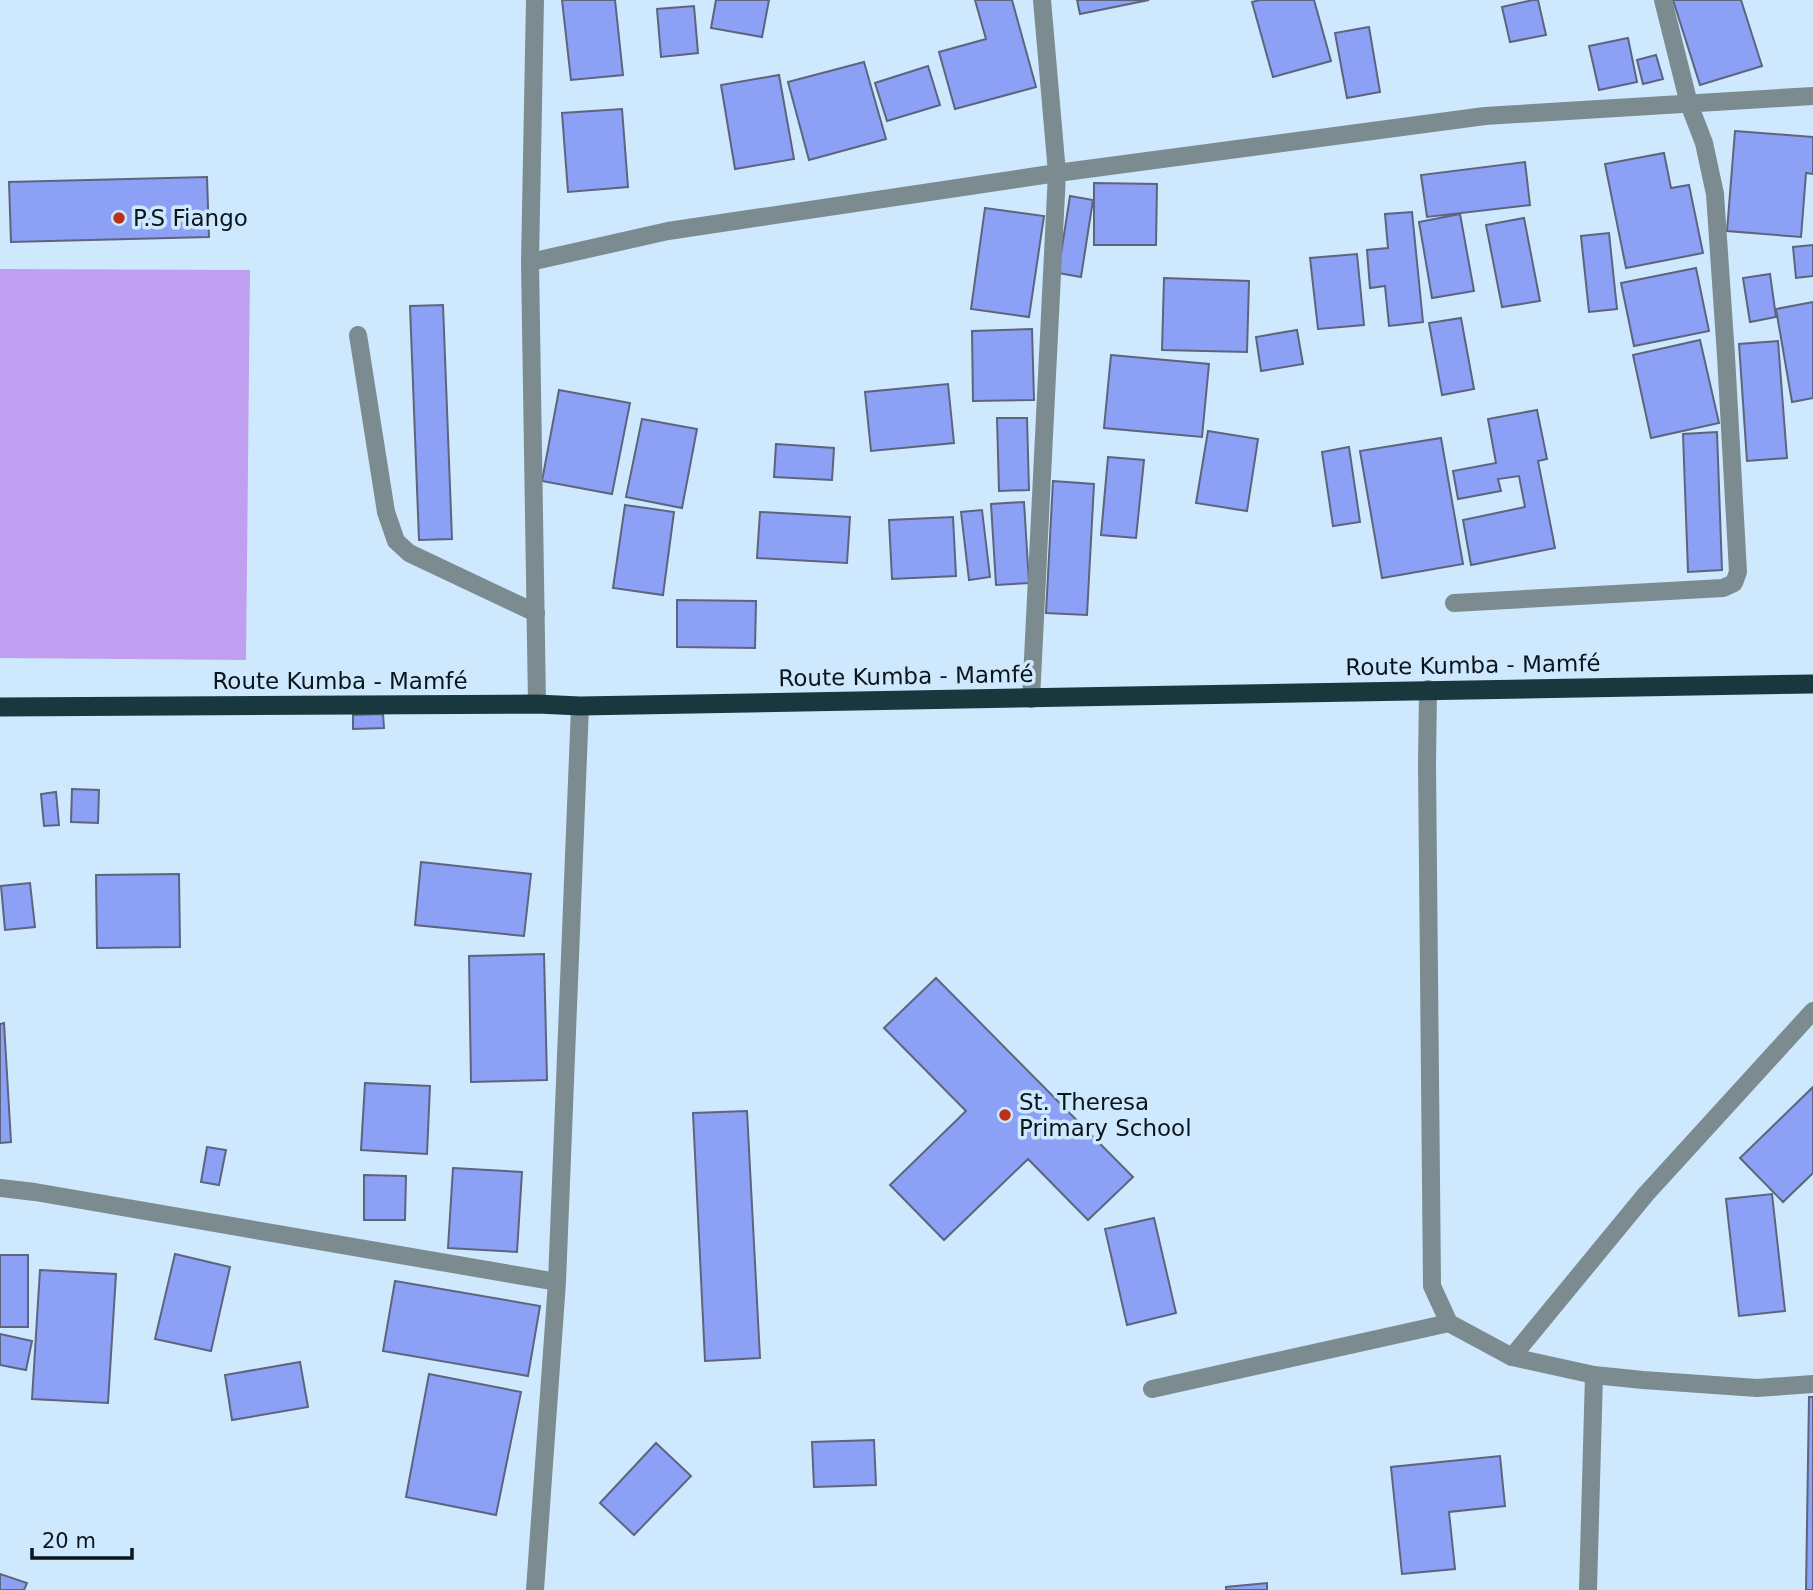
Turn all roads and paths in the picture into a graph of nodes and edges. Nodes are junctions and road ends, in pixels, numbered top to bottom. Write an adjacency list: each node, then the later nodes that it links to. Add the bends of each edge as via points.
1 (535, 0): 7 (street)
2 (1042, 0): 6 (street)
3 (1662, 0): 5 (street)
4 (1813, 96): 5 (street)
5 (1689, 104): 6 (street, via 1486,116); 9 (street, via 1704,143 1715,194 1738,572 1734,583 1723,588)
6 (1057, 173): 7 (street, via 668,232); 13 (street)
7 (530, 262): 10 (street)
8 (358, 335): 10 (street, via 386,512 396,541 409,553)
9 (1454, 603)
10 (536, 613): 14 (street)
11 (1813, 684): 12 (highway, Route Kumba - Mamfé)
12 (1428, 689): 13 (highway, Route Kumba - Mamfé); 20 (street, via 1432,1286)
13 (1031, 699): 16 (highway, Route Kumba - Mamfé)
14 (537, 704): 15 (highway, Route Kumba - Mamfé); 16 (highway, Route Kumba - Mamfé)
15 (0, 706)
16 (580, 706): 19 (street)
17 (1813, 1011): 21 (street, via 1646,1194)
18 (0, 1188): 19 (street)
19 (557, 1282): 25 (street)
20 (1449, 1323): 21 (street); 24 (street)
21 (1512, 1357): 22 (street)
22 (1594, 1375): 23 (street, via 1756,1388); 26 (street)
23 (1813, 1384)
24 (1152, 1389)
25 (535, 1590)
26 (1588, 1590)

